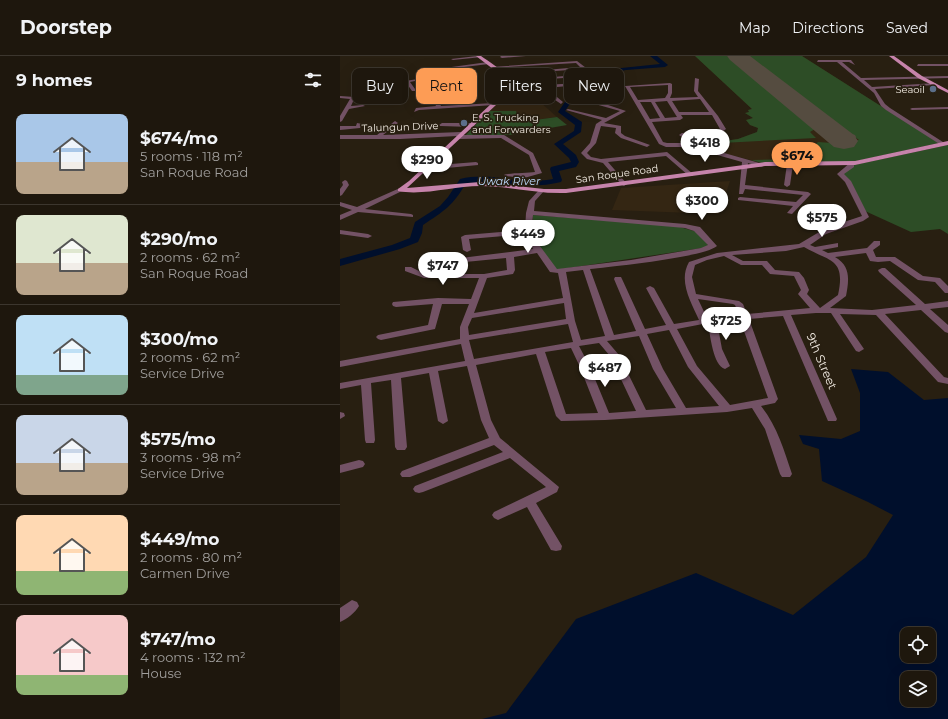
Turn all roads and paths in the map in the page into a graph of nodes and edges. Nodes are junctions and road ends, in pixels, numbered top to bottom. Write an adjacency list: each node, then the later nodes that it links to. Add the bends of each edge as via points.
1 (513, 56): 2 (street); 4 (street)
2 (524, 56)
3 (891, 56): 17 (main road)
4 (500, 57): 8 (street)
5 (483, 58): 7 (street); 14 (main road); 15 (street)
6 (548, 58): 10 (street)
7 (453, 59)
8 (508, 60)
9 (838, 61): 11 (street, via 850,61); 13 (street, via 816,60); 21 (street)
10 (550, 63): 14 (street); 16 (street, via 577,62)
11 (854, 64)
12 (948, 65): 17 (street, via 916,64 920,68)
13 (826, 66)
14 (493, 67)
15 (443, 68)
16 (584, 68)
17 (908, 68): 18 (main road)
18 (921, 77): 19 (street); 21 (street); 23 (main road)
19 (948, 77)
20 (697, 79): 31 (street, via 696,90)
21 (859, 79): 24 (street)
22 (948, 82): 23 (street)
23 (933, 84): 24 (street); 25 (main road)
24 (871, 88): 67 (street, via 888,109)
25 (948, 92)
26 (670, 93): 27 (street); 28 (street); 33 (street); 34 (street, via 671,82 627,85 636,94)
27 (687, 93)
28 (663, 94)
29 (340, 97): 43 (street, via 353,97)
30 (556, 98): 35 (street)
31 (701, 98): 33 (street); 48 (street)
32 (652, 100): 33 (street); 34 (street); 53 (street)
33 (668, 100): 50 (street)
34 (637, 101): 54 (street)
35 (562, 102)
36 (415, 104): 40 (street)
37 (494, 104): 40 (street); 59 (main road)
38 (601, 104): 42 (street)
39 (616, 104): 42 (street)
40 (438, 105): 47 (street)
41 (363, 106): 43 (street)
42 (609, 106): 49 (street); 52 (street, via 624,110)
43 (347, 108): 51 (street)
44 (948, 108): 45 (street)
45 (912, 109)
46 (568, 110): 49 (street)
47 (416, 111)
48 (712, 112): 50 (street); 64 (street, via 723,128 722,131)
49 (583, 113): 52 (street)
50 (677, 114): 53 (street, via 680,118)
51 (340, 120)
52 (606, 120): 57 (street)
53 (666, 120): 54 (street); 60 (street)
54 (648, 121): 69 (street, via 661,144)
55 (395, 123): 66 (street)
56 (359, 124): 61 (street, via 358,127)
57 (599, 124): 68 (street, via 619,127 618,133 623,137); 70 (street, via 593,143 584,153 589,158)
58 (442, 125): 59 (street)
59 (472, 125): 63 (main road)
60 (673, 125)
61 (340, 128)
62 (677, 130): 64 (street)
63 (460, 135): 66 (street, Talungun Drive); 75 (main road); 76 (street, Talungun Drive, via 502,136 531,154 539,173 524,176)
64 (682, 135): 69 (street)
65 (340, 137): 66 (street, Talungun Drive)
66 (378, 137)
67 (946, 144): 74 (main road, San Roque Road)
68 (647, 145)
69 (689, 145): 71 (street)
70 (602, 161): 77 (street, via 667,154); 79 (street, via 608,164)
71 (745, 163): 73 (main road, San Roque Road); 77 (main road, San Roque Road); 81 (street)
72 (476, 164): 75 (street)
73 (790, 164): 74 (main road, San Roque Road); 80 (street)
74 (851, 164): 100 (street, via 851,167 840,174 848,181 866,216 847,225 830,229)
75 (426, 168): 82 (main road)
76 (507, 175)
77 (691, 175): 79 (main road, San Roque Road)
78 (345, 182): 84 (street, via 346,185)
79 (624, 184): 83 (main road, San Roque Road, via 566,191)
80 (787, 185)
81 (743, 187): 86 (street, via 740,202); 86 (street, via 808,194)
82 (400, 190): 83 (main road, San Roque Road, via 487,184); 87 (street, San Roque Road)
83 (541, 191): 88 (street, via 532,201)
84 (340, 194)
85 (340, 204): 87 (street)
86 (798, 204): 89 (street)
87 (358, 210): 90 (street); 91 (street, San Roque Road)
88 (529, 213): 94 (street); 102 (street, via 685,226 698,229)
89 (790, 213)
90 (411, 216)
91 (340, 218)
92 (464, 228): 97 (street)
93 (340, 232): 95 (street)
94 (529, 232): 97 (street); 104 (street, via 532,243)
95 (351, 234): 96 (street); 98 (street)
96 (368, 236)
97 (465, 237): 103 (street)
98 (340, 239)
99 (877, 243): 106 (street)
100 (805, 245): 105 (street); 108 (street)
101 (835, 245): 105 (street)
102 (713, 246): 108 (street); 111 (street, via 703,250)
103 (467, 250)
104 (539, 250): 107 (street); 114 (street, via 553,270)
105 (813, 250): 109 (street)
106 (868, 250): 109 (street); 118 (street, via 875,260 892,259 922,278 937,280)
107 (510, 255): 110 (street); 115 (street, via 510,272)
108 (727, 255): 119 (street, via 706,258 692,264 688,269 688,276); 126 (street, via 741,263 764,263 773,272 796,274 805,290 802,294)
109 (829, 256): 126 (street, via 839,263 844,274 842,296)
110 (444, 262)
111 (586, 268): 114 (street); 139 (street)
112 (408, 269): 115 (street, via 424,276)
113 (882, 270): 125 (street)
114 (562, 271): 120 (street)
115 (484, 276): 122 (street)
116 (618, 279): 136 (street)
117 (650, 288): 134 (street)
118 (948, 291)
119 (693, 296): 131 (street, via 738,302); 133 (street)
120 (568, 300): 130 (street); 132 (street)
121 (438, 301): 122 (street); 123 (street); 137 (street, via 432,327)
122 (474, 301): 130 (street)
123 (396, 304)
124 (948, 304): 125 (street)
125 (922, 307): 128 (street); 135 (street)
126 (819, 310): 127 (street); 129 (street)
127 (834, 311): 128 (street); 141 (street)
128 (878, 312): 149 (street, via 941,380)
129 (786, 313): 131 (street); 156 (street, 9th Street)
130 (469, 316): 138 (street, via 464,327)
131 (744, 317): 133 (street); 151 (street, via 773,399)
132 (571, 321): 138 (street); 140 (street)
133 (708, 321): 134 (street); 145 (street)
134 (671, 327): 136 (street); 152 (street, via 693,367)
135 (948, 330)
136 (642, 333): 139 (street); 153 (street, via 658,368)
137 (381, 337)
138 (464, 340): 143 (street); 144 (street)
139 (606, 340): 140 (street); 154 (street)
140 (576, 345): 142 (street); 155 (street)
141 (859, 349)
142 (540, 351): 143 (street); 155 (street, via 563,418 569,420)
143 (471, 363): 146 (street); 159 (street, via 486,420)
144 (340, 364)
145 (725, 366)
146 (433, 370): 147 (street); 157 (street)
147 (396, 376): 148 (street); 160 (street)
148 (366, 381): 150 (street); 158 (street)
149 (948, 381)
150 (340, 386)
151 (755, 405): 152 (street); 165 (street, via 768,424)
152 (727, 409): 153 (street)
153 (683, 411): 154 (street)
154 (643, 414): 155 (street)
155 (605, 417)
156 (832, 419)
157 (443, 421)
158 (370, 440)
159 (495, 440): 161 (street); 164 (street)
160 (401, 447)
161 (511, 453): 166 (street); 167 (street, via 554,489)
162 (359, 464): 163 (street)
163 (340, 469)
164 (406, 474)
165 (786, 474)
166 (419, 489)
167 (529, 501): 168 (street); 169 (street)
168 (498, 515)
169 (556, 546)
170 (352, 606): 171 (street)
171 (340, 616)

